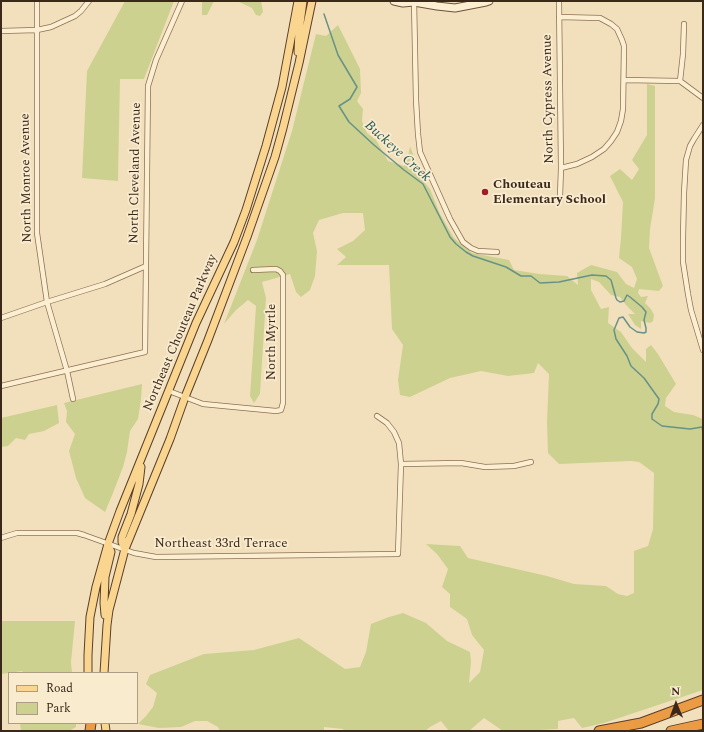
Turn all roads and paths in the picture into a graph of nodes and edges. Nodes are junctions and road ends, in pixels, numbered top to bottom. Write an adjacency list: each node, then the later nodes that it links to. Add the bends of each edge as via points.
1 (37, 1): 13 (street, North Monroe Avenue)
2 (89, 1): 13 (street, via 75,16 51,27)
3 (182, 1): 23 (street, North Cleveland Avenue, via 156,60 148,86)
4 (298, 1): 30 (main road, Northeast Chouteau Parkway, via 282,87 246,210)
5 (304, 1): 15 (main road, via 298,37)
6 (312, 1): 15 (main road, Northeast Chouteau Parkway)
7 (394, 1): 8 (main road)
8 (413, 1): 9 (main road, via 455,8); 22 (street, via 420,152 463,242 478,251)
9 (489, 1)
10 (559, 1): 11 (street, North Cypress Avenue)
11 (559, 17): 16 (street, via 600,18 616,29 624,46); 20 (street, North Cypress Avenue)
12 (684, 24): 17 (street)
13 (37, 30): 14 (street); 25 (street, North Monroe Avenue, via 36,220)
14 (1, 31)
15 (299, 63): 31 (main road, Northeast Chouteau Parkway, via 275,157)
16 (624, 80): 17 (street); 20 (street, via 621,122 611,141 592,157)
17 (680, 81): 18 (street)
18 (703, 98)
19 (703, 125): 27 (street, via 690,146 686,160 683,238 688,294)
20 (561, 168): 21 (street, North Cypress Avenue)
21 (560, 197)
22 (497, 252)
23 (146, 266): 25 (street, via 105,284); 28 (street, North Cleveland Avenue, via 145,352)
24 (253, 270): 31 (street, North Myrtle, via 276,269 283,275 281,410 203,404)
25 (47, 302): 26 (street); 28 (street, North Monroe Avenue)
26 (1, 318)
27 (703, 350)
28 (67, 371): 29 (street); 32 (street, North Monroe Avenue)
29 (1, 386)
30 (169, 391): 31 (street); 34 (main road, Northeast Chouteau Parkway)
31 (185, 397): 39 (main road, Northeast Chouteau Parkway)
32 (73, 399)
33 (377, 416): 36 (street, via 394,432 399,444)
34 (142, 457): 38 (main road, Northeast Chouteau Parkway); 39 (main road, via 139,484 122,537)
35 (531, 462): 36 (street, via 514,466 484,467 461,464)
36 (401, 464): 39 (street, Northeast 33rd Terrace, via 398,554 156,557)
37 (1, 538): 38 (street, Northeast 33rd Terrace, via 17,533 77,533)
38 (108, 544): 39 (street, Northeast 33rd Terrace); 40 (main road, via 110,552 105,577 104,603); 41 (main road, Northeast Chouteau Parkway, via 90,618)
39 (125, 549): 40 (main road, Northeast Chouteau Parkway, via 112,595)
40 (107, 625): 42 (main road, Northeast Chouteau Parkway)
41 (88, 672)
42 (104, 672)
43 (703, 700): 47 (highway, via 641,723)
44 (703, 720): 46 (highway)
45 (703, 724): 46 (highway)
46 (675, 730)
47 (599, 731)

